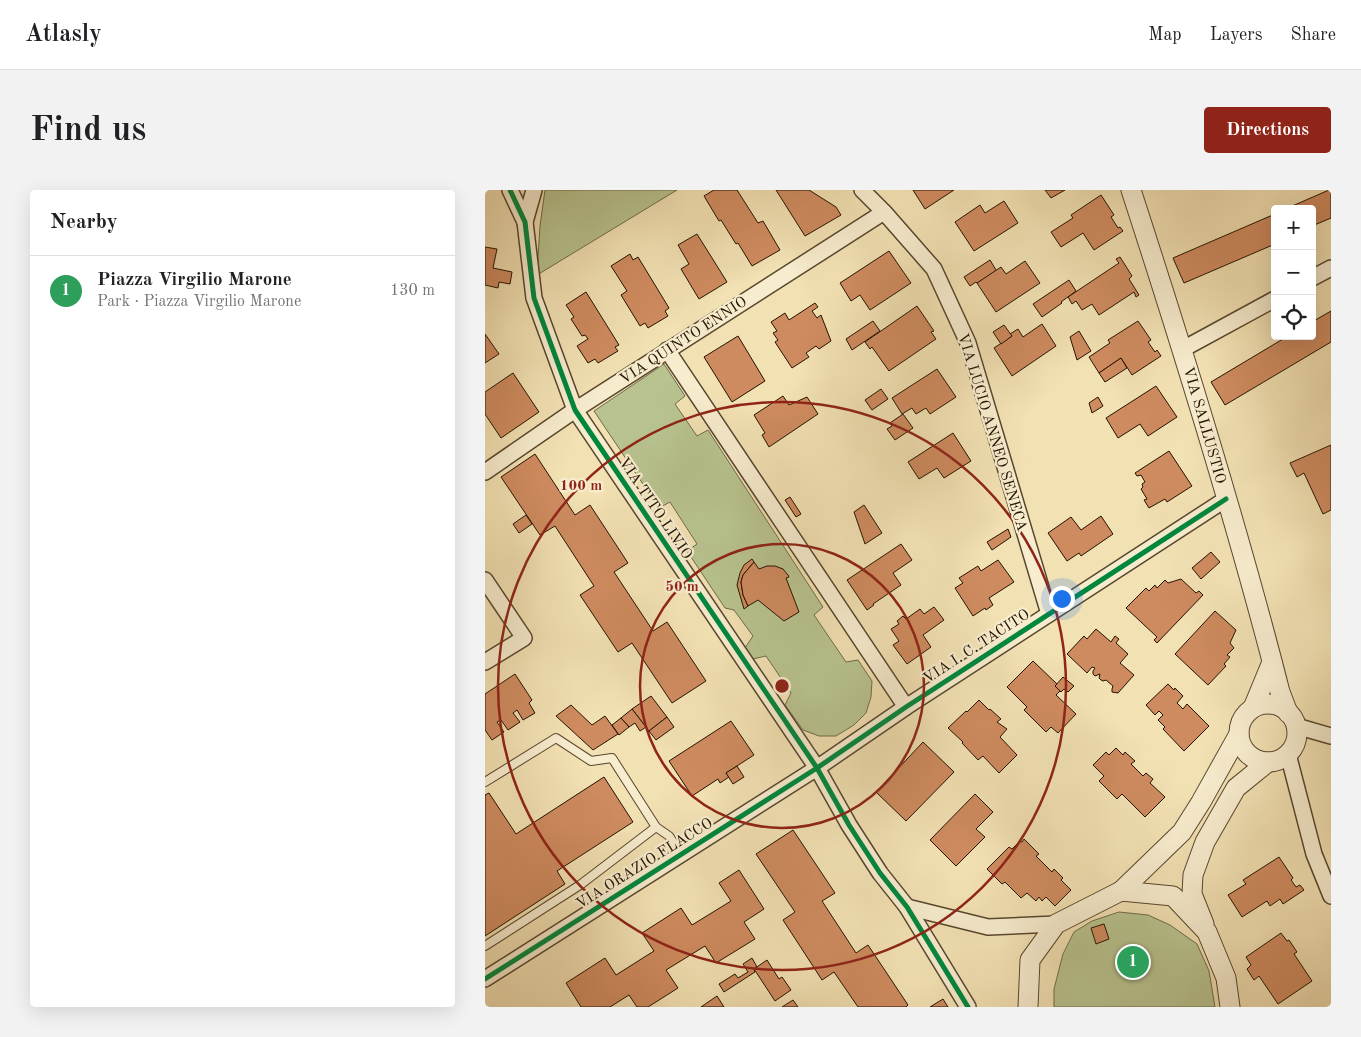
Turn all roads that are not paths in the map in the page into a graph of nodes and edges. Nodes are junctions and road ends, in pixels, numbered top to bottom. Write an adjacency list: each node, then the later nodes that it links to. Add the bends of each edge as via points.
1 (510, 190): 6 (street)
2 (534, 190): 6 (street)
3 (862, 190): 5 (street, VIA LUCIO ANNEO SENECA)
4 (1131, 190): 10 (street, VIA SALLUSTIO)
5 (884, 212): 11 (street, VIA QUINTO ENNIO); 16 (street, VIA LUCIO ANNEO SENECA, via 934,269 968,343)
6 (525, 222): 12 (street, VIA TITO LIVIO, via 535,298)
7 (1331, 268): 8 (street)
8 (1316, 276)
9 (1271, 301): 10 (street)
10 (1183, 349): 14 (street, VIA SALLUSTIO)
11 (667, 350): 12 (street, VIA QUINTO ENNIO); 19 (street)
12 (575, 410): 13 (street, VIA QUINTO ENNIO); 26 (street, VIA TITO LIVIO)
13 (485, 472)
14 (1226, 499): 16 (street, VIA I. C. TACITO); 18 (street, VIA SALLUSTIO)
15 (485, 580): 17 (street, via 524,638)
16 (1049, 614): 19 (street, VIA I. C. TACITO)
17 (485, 662)
18 (1272, 662): 20 (street); 21 (street, VIA SALLUSTIO)
19 (906, 707): 26 (street, VIA I. C. TACITO)
20 (1253, 708): 21 (street, via 1275,706 1282,708); 22 (street, via 1243,719)
21 (1292, 719): 23 (street); 24 (street, via 1297,733)
22 (1239, 734): 25 (street, via 1247,754 1260,762); 30 (street, via 1182,832)
23 (1331, 736)
24 (1288, 754): 25 (street); 31 (street, via 1314,854)
25 (1268, 762): 34 (street, via 1236,788 1205,842 1193,875 1192,894)
26 (817, 768): 29 (street, VIA ORAZIO FLACCO); 32 (street, VIA TITO LIVIO, via 849,825)
27 (485, 782): 28 (lane, via 555,738 591,761 612,758)
28 (657, 827): 29 (lane, via 669,836); 35 (lane, via 580,885)
29 (681, 854): 36 (street, VIA ORAZIO FLACCO)
30 (1121, 892): 33 (street); 34 (street, via 1173,896)
31 (1331, 896)
32 (907, 907): 33 (street, via 988,927); 37 (street, VIA TITO LIVIO)
33 (1056, 924): 38 (street, via 1030,960)
34 (1207, 932): 39 (street, via 1227,978)
35 (485, 946)
36 (485, 979)
37 (968, 1007)
38 (1028, 1007)
39 (1230, 1007)

